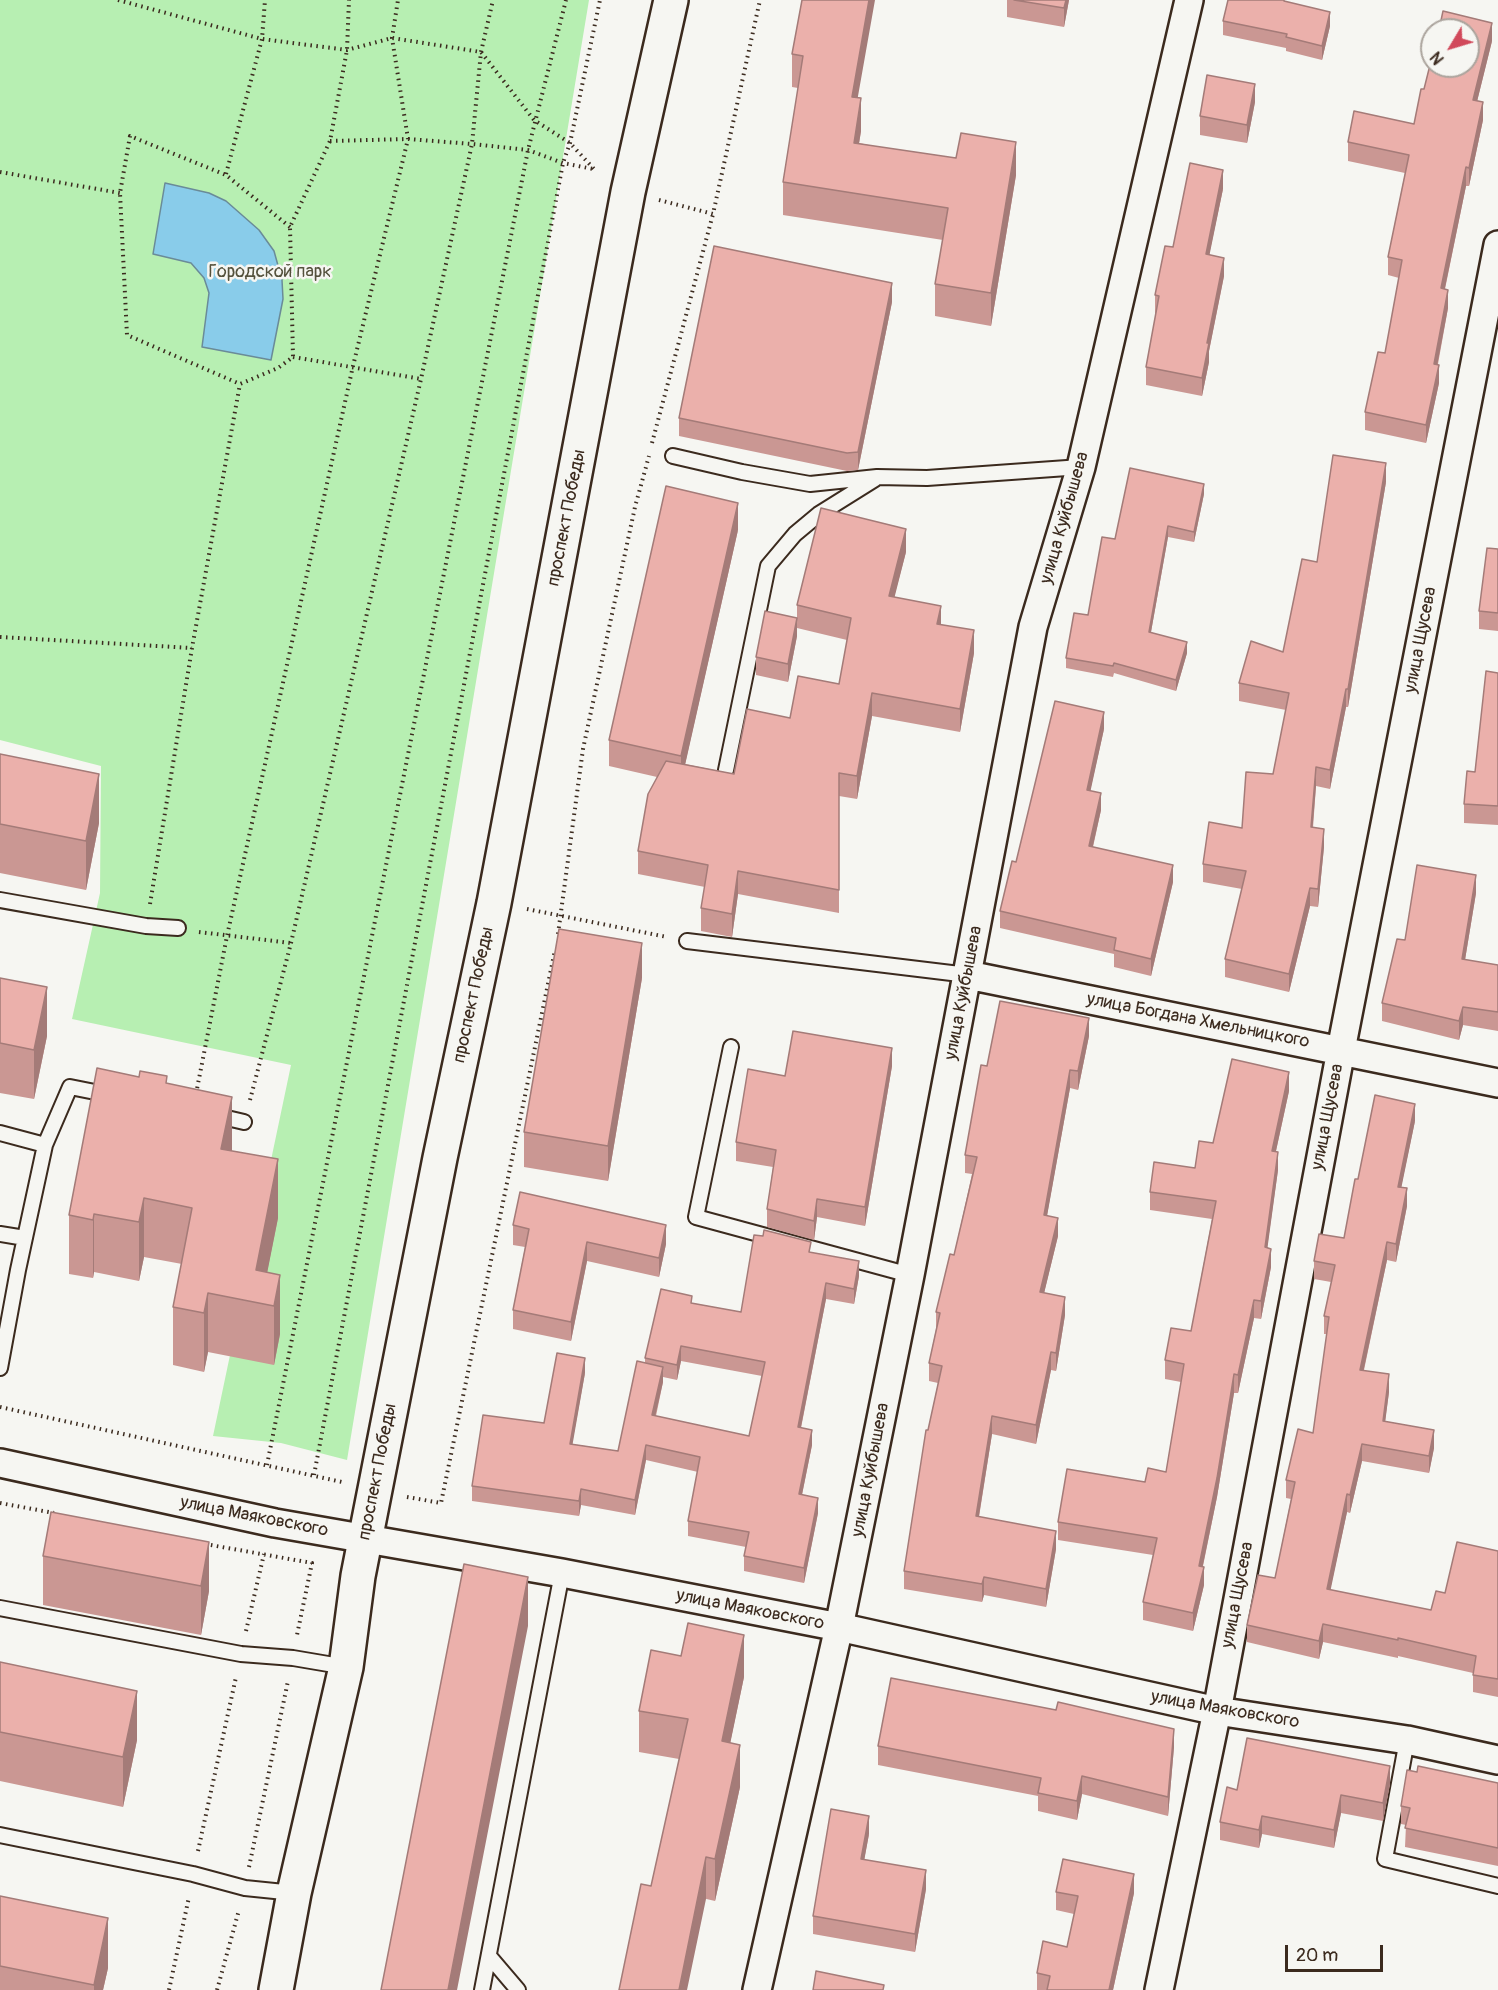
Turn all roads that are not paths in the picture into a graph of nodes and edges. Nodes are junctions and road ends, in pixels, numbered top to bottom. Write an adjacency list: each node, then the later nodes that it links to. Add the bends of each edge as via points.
1 (671, 0): 25 (street, проспект Победы, via 628,192 494,903)
2 (1190, 0): 5 (street, улица Куйбышева)
3 (1498, 245): 13 (street, улица Щусева)
4 (673, 456): 6 (lane, via 810,484)
5 (1081, 467): 6 (lane, via 927,478); 11 (street, улица Куйбышева, via 1033,627)
6 (877, 477): 7 (lane, via 819,514 795,534 768,566)
7 (726, 770)
8 (0, 900): 9 (lane)
9 (178, 928)
10 (687, 941): 11 (lane)
11 (968, 975): 13 (street, улица Богдана Хмельницкого); 22 (street, улица Куйбышева)
12 (731, 1047): 22 (lane, via 696,1217)
13 (1341, 1050): 14 (street, улица Богдана Хмельницкого); 30 (street, улица Щусева)
14 (1498, 1083)
15 (126, 1098): 19 (lane, via 70,1087)
16 (193, 1110): 17 (lane)
17 (244, 1122)
18 (0, 1133): 19 (lane)
19 (45, 1145): 21 (lane)
20 (0, 1234): 21 (lane)
21 (25, 1238): 23 (lane)
22 (910, 1275): 28 (street, улица Куйбышева)
23 (0, 1368)
24 (0, 1464): 25 (street, улица Маяковского, via 274,1523)
25 (366, 1538): 26 (street, улица Маяковского); 29 (street, проспект Победы)
26 (562, 1573): 28 (street, улица Маяковского); 36 (lane)
27 (0, 1608): 29 (lane, via 241,1654)
28 (838, 1627): 30 (street, улица Маяковского); 40 (street, улица Куйбышева)
29 (346, 1666): 35 (street, проспект Победы)
30 (1216, 1711): 31 (street, улица Маяковского); 41 (street, улица Щусева)
31 (1407, 1740): 32 (street, улица Маяковского); 34 (lane, via 1385,1859)
32 (1498, 1760)
33 (0, 1835): 35 (lane, via 245,1888)
34 (1498, 1886)
35 (294, 1893): 37 (street, проспект Победы)
36 (489, 1956): 38 (lane); 39 (lane)
37 (276, 1990)
38 (482, 1990)
39 (518, 1990)
40 (757, 1990)
41 (1159, 1990)

